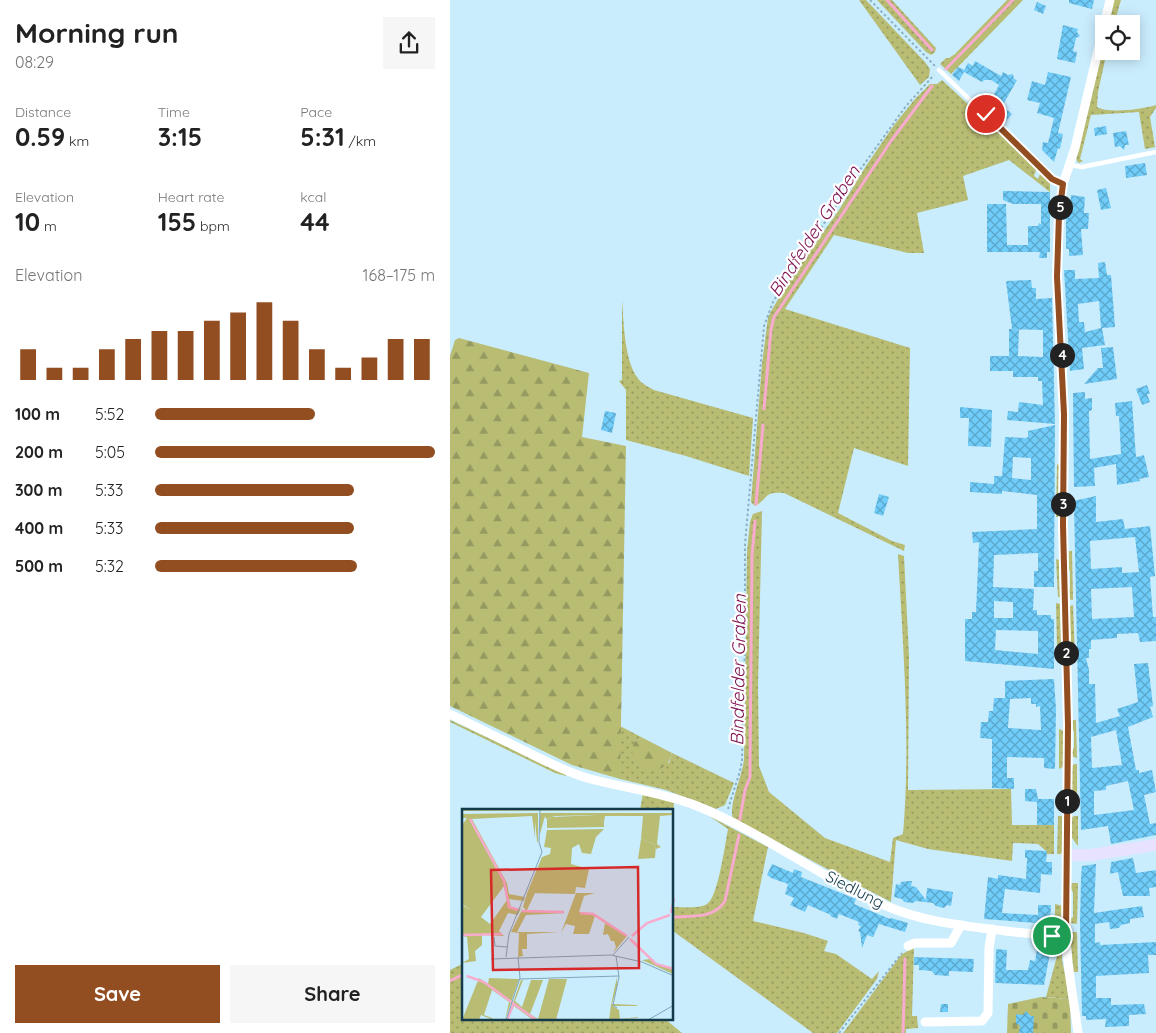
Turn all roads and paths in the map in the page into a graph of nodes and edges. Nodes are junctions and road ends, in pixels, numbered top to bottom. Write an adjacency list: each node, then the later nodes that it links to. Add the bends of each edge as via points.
1 (870, 0): 3 (path)
2 (1110, 0): 5 (street)
3 (939, 70): 6 (lane, via 1052,179); 8 (path, via 906,106 857,174 785,282 766,320 745,544 742,760)
4 (1156, 152): 5 (lane, via 1082,167)
5 (1070, 165): 6 (street)
6 (1063, 184): 10 (street, via 1057,277 1064,414)
7 (450, 714): 8 (street, Siedlung, via 559,768 587,778 666,796)
8 (726, 819): 11 (street, Siedlung, via 883,905 925,919)
9 (1156, 845): 10 (street, via 1091,855)
10 (1067, 855): 13 (street)
11 (960, 925): 12 (street, Siedlung); 14 (street, via 951,942 915,942)
12 (992, 929): 13 (street, Siedlung); 15 (street, via 988,1014 982,1021)
13 (1066, 936): 17 (street)
14 (908, 946): 16 (path)
15 (925, 1022)
16 (839, 1033)
17 (1078, 1033)

